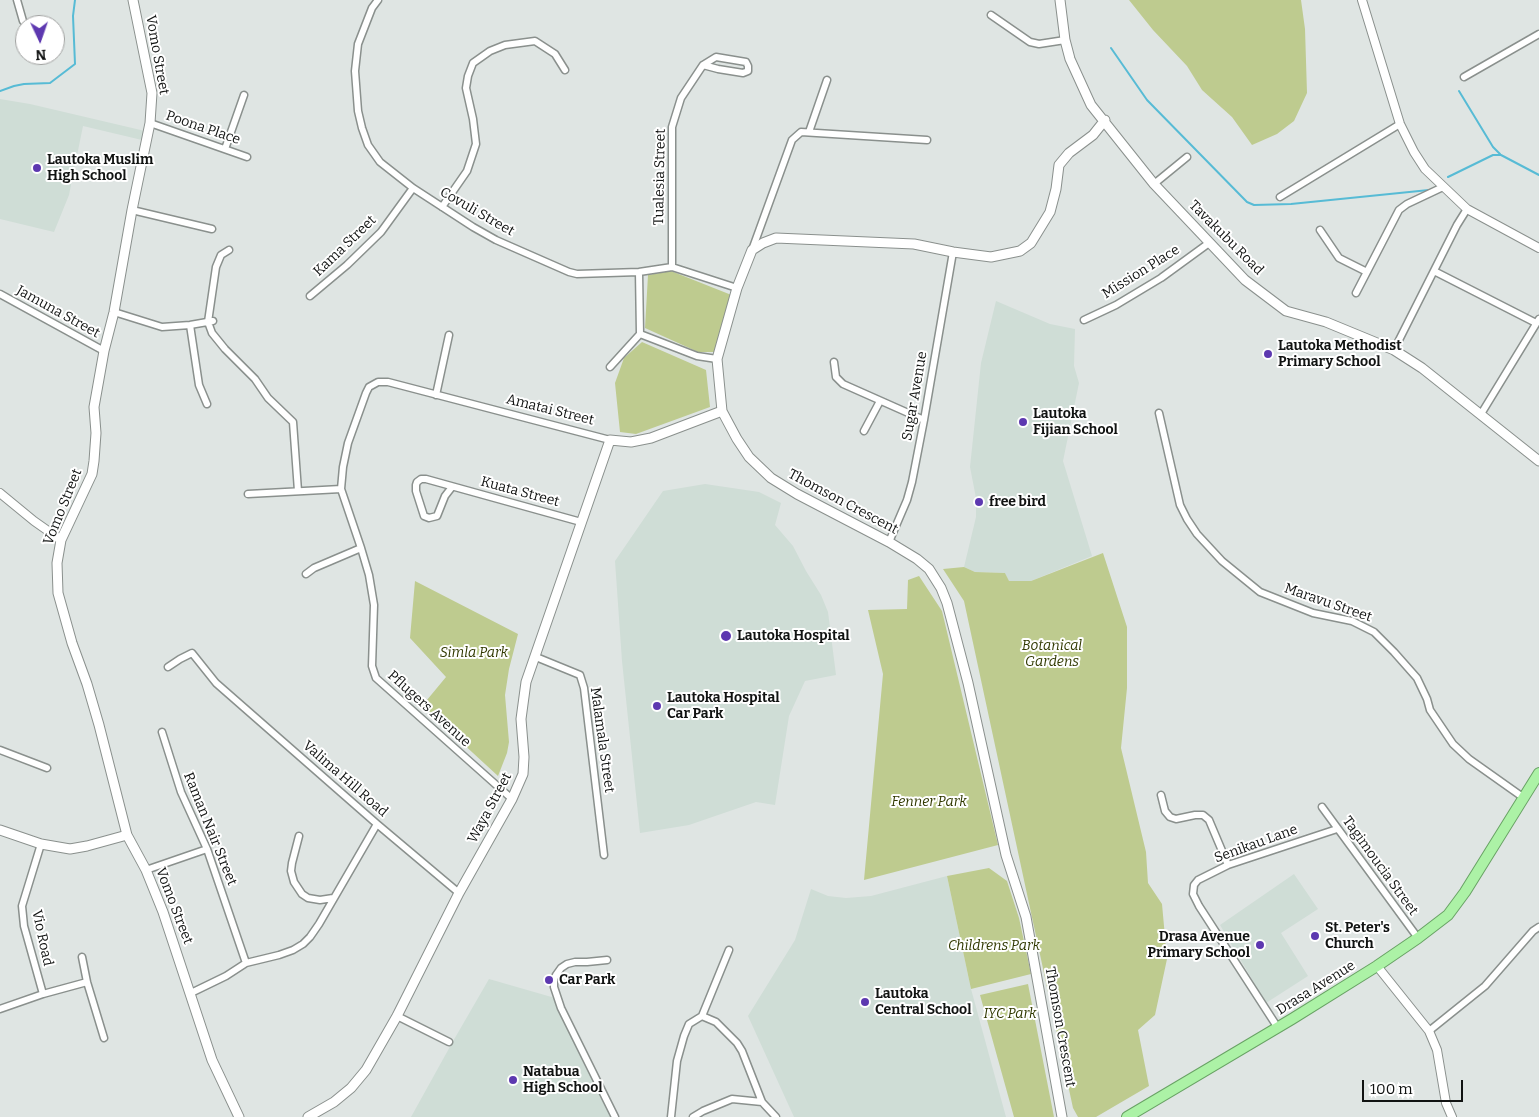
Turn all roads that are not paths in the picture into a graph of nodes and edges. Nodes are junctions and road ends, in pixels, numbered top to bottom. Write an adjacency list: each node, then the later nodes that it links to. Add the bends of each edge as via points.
1 (18, 0): 6 (street)
2 (133, 0): 16 (main road, Vomo Street, via 152,93)
3 (378, 0): 25 (street, Covuli Street, via 358,44 355,71 358,111 368,145 380,162)
4 (1060, 0): 9 (main road, Tavakubu Road)
5 (1362, 0): 17 (street)
6 (22, 15)
7 (991, 15): 9 (street, via 1030,42 1039,44)
8 (1539, 34): 12 (street)
9 (1065, 40): 15 (main road, Tavakubu Road, via 1091,105)
10 (703, 65): 10 (street, via 744,73 748,71 746,62 716,57); 37 (street, Tualesia Street, via 681,98 672,127)
11 (565, 70): 27 (street, via 555,54 535,41 505,45 473,63 466,88 476,144 468,171)
12 (1464, 77)
13 (827, 80): 18 (street)
14 (244, 95): 20 (street)
15 (1105, 120): 23 (main road, Tavakubu Road); 36 (main road, via 1060,165 1050,212 1031,243 1020,250 991,257)
16 (150, 123): 20 (street, Poona Place); 29 (main road, Vomo Street)
17 (1400, 124): 24 (street, via 1425,169); 26 (street)
18 (810, 132): 19 (street); 35 (street, via 801,132 792,140)
19 (927, 140)
20 (225, 149): 21 (street, Poona Place)
21 (247, 157)
22 (1188, 157): 23 (street)
23 (1154, 184): 32 (main road, Tavakubu Road)
24 (1443, 187): 28 (street); 40 (street, via 1399,210)
25 (413, 188): 27 (street, Covuli Street); 44 (street, Kama Street, via 381,232)
26 (1280, 197)
27 (442, 207): 39 (street, Covuli Street, via 496,240 568,272)
28 (1468, 209): 33 (street); 38 (street)
29 (132, 210): 30 (street); 45 (main road, Vomo Street)
30 (212, 228)
31 (1320, 230): 40 (street, via 1339,258)
32 (1209, 243): 46 (street, Mission Place, via 1160,278); 52 (main road, Tavakubu Road, via 1245,280 1286,310 1326,322)
33 (1539, 248)
34 (229, 250): 48 (street, via 221,255 216,267)
35 (752, 250): 36 (main road, via 776,238 914,244); 41 (main road, Thomson Crescent)
36 (953, 252): 64 (street, Sugar Avenue)
37 (672, 267): 39 (street, Covuli Street); 41 (street, Covuli Street)
38 (1434, 271): 47 (street); 52 (street)
39 (639, 272): 50 (street)
40 (1367, 272): 42 (street)
41 (737, 288): 54 (main road, Thomson Crescent)
42 (1356, 293)
43 (0, 295): 53 (street, Jamuna Street)
44 (310, 296)
45 (114, 312): 49 (street, via 162,327); 53 (main road, Vomo Street)
46 (1084, 320)
47 (1538, 321): 63 (street)
48 (210, 322): 49 (street); 70 (street, via 212,332 225,349 293,422)
49 (190, 325): 60 (street, via 199,386)
50 (640, 334): 54 (street, via 697,356); 56 (street)
51 (449, 335): 58 (street)
52 (1394, 350): 63 (main road, Tavakubu Road)
53 (104, 351): 74 (main road, Vomo Street, via 94,407 96,433 92,474)
54 (717, 358): 61 (main road, Thomson Crescent)
55 (834, 362): 59 (street, via 838,381)
56 (610, 367)
57 (369, 387): 58 (street, Amatai Street, via 378,382 388,382); 69 (street, Pflugers Avenue, via 348,444)
58 (436, 395): 66 (street, Amatai Street)
59 (880, 401): 64 (street); 65 (street)
60 (207, 404)
61 (722, 411): 66 (main road, Amatai Street, via 651,438 630,442); 75 (main road, Thomson Crescent, via 749,456 771,478)
62 (1159, 413): 85 (street, Maravu Street, via 1180,505 1197,534 1222,561 1260,592 1313,613 1352,621 1374,632 1417,678 1430,710 1453,744)
63 (1481, 414): 67 (main road, Tavakubu Road)
64 (924, 420): 75 (street, Sugar Avenue, via 907,500)
65 (864, 431)
66 (610, 440): 73 (main road, Waya Street)
67 (1539, 459)
68 (452, 487): 68 (street, Kuata Street, via 426,479 417,482 416,492 424,516 437,516); 73 (street, Kuata Street)
69 (341, 489): 70 (street); 76 (street, Pflugers Avenue)
70 (298, 491): 72 (street)
71 (0, 493): 74 (street)
72 (248, 494)
73 (581, 522): 78 (main road, Waya Street)
74 (61, 540): 91 (main road, Vomo Street, via 57,563 60,602 97,717)
75 (890, 542): 119 (main road, Thomson Crescent, via 929,568 947,603 1006,854 1026,917)
76 (361, 548): 77 (street); 86 (street, Pflugers Avenue, via 374,605 372,666 376,678)
77 (306, 574)
78 (536, 656): 86 (main road, Waya Street, via 526,682 521,719 523,774); 95 (street, Malamala Street, via 580,674)
79 (168, 667): 88 (street, Valima Hill Road, via 192,653 216,683)
80 (162, 732): 94 (street, Raman Nair Street, via 181,792)
81 (0, 750): 82 (street)
82 (47, 768)
83 (1539, 773): 85 (highway, Drasa Avenue)
84 (1161, 796): 96 (street, via 1170,817 1181,819 1203,815 1208,820)
85 (1524, 798): 101 (highway, Drasa Avenue, via 1448,915)
86 (512, 799): 98 (main road, Waya Street)
87 (1322, 808): 89 (street, Tagimoucia Street)
88 (377, 824): 98 (street, Valima Hill Road); 99 (street)
89 (1337, 829): 96 (street, Senikau Lane); 101 (street, Tagimoucia Street)
90 (0, 830): 93 (main road)
91 (128, 835): 93 (main road, via 70,848); 97 (main road, Vomo Street)
92 (299, 836): 99 (street, via 291,871 294,882 308,898)
93 (41, 844): 109 (street, Vio Road, via 22,906)
94 (207, 848): 97 (street); 105 (street, Raman Nair Street)
95 (604, 855)
96 (1228, 865): 113 (street, Senikau Lane, via 1198,880 1193,894)
97 (146, 870): 108 (main road, Vomo Street)
98 (459, 892): 111 (main road, Waya Street)
99 (334, 898): 105 (street, via 303,944 279,955)
100 (1539, 927): 114 (street, via 1485,986)
101 (1418, 938): 106 (highway, Drasa Avenue)
102 (729, 950): 112 (street)
103 (82, 957): 107 (street)
104 (607, 960): 123 (street, via 567,964 556,975 554,987 560,1008)
105 (246, 963): 108 (street)
106 (1377, 966): 113 (highway, Drasa Avenue); 114 (street)
107 (87, 982): 109 (street); 115 (street)
108 (191, 993): 117 (main road, Vomo Street, via 212,1060)
109 (42, 994): 110 (street)
110 (0, 1009)
111 (397, 1016): 116 (street); 122 (main road, Waya Street, via 352,1088)
112 (702, 1016): 118 (street, via 716,1022 737,1044); 124 (street, via 689,1024 684,1036 677,1061)
113 (1278, 1028): 127 (highway, Drasa Avenue)
114 (1430, 1031): 128 (street)
115 (104, 1038)
116 (449, 1042)
117 (228, 1093): 120 (main road, Vomo Street); 121 (main road, Vomo Street)
118 (762, 1102): 125 (street, via 732,1099); 126 (street)
119 (1061, 1116)
120 (239, 1117)
121 (246, 1117)
122 (308, 1117)
123 (615, 1117)
124 (671, 1117)
125 (693, 1117)
126 (776, 1117)
127 (1127, 1117)
128 (1452, 1117)

